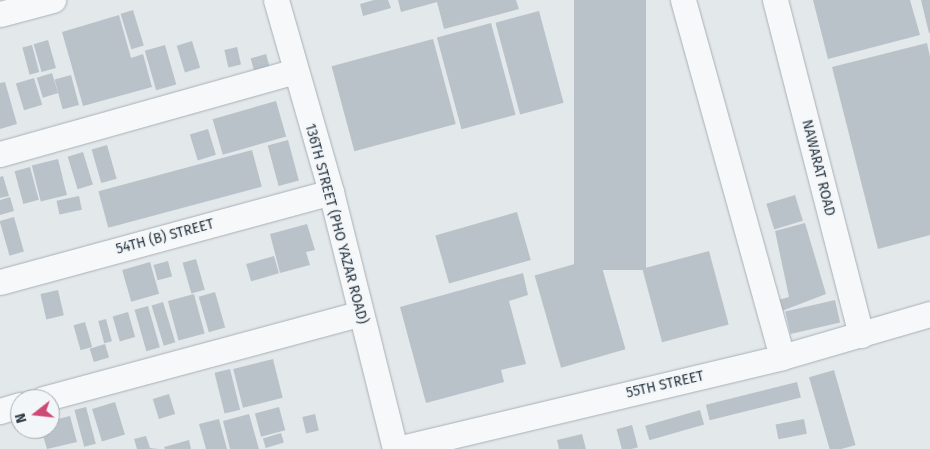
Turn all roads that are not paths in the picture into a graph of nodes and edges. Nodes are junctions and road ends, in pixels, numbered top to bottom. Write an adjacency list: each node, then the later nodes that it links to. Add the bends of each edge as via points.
1 (53, 0): 5 (street)
2 (276, 0): 6 (street, 136TH STREET (PHO YAZAR ROAD))
3 (683, 0): 13 (street)
4 (775, 0): 12 (street, NAWARAT ROAD)
5 (0, 14)
6 (295, 71): 7 (street); 8 (street, 136TH STREET (PHO YAZAR ROAD))
7 (0, 154)
8 (330, 192): 9 (street, 54TH (B) STREET); 10 (street, 136TH STREET (PHO YAZAR ROAD))
9 (0, 282)
10 (359, 314): 14 (street); 15 (street, 136TH STREET (PHO YAZAR ROAD))
11 (930, 314): 12 (street, 55TH STREET)
12 (861, 335): 13 (street, 55TH STREET)
13 (782, 357): 15 (street, 55TH STREET)
14 (60, 394)
15 (396, 449)

